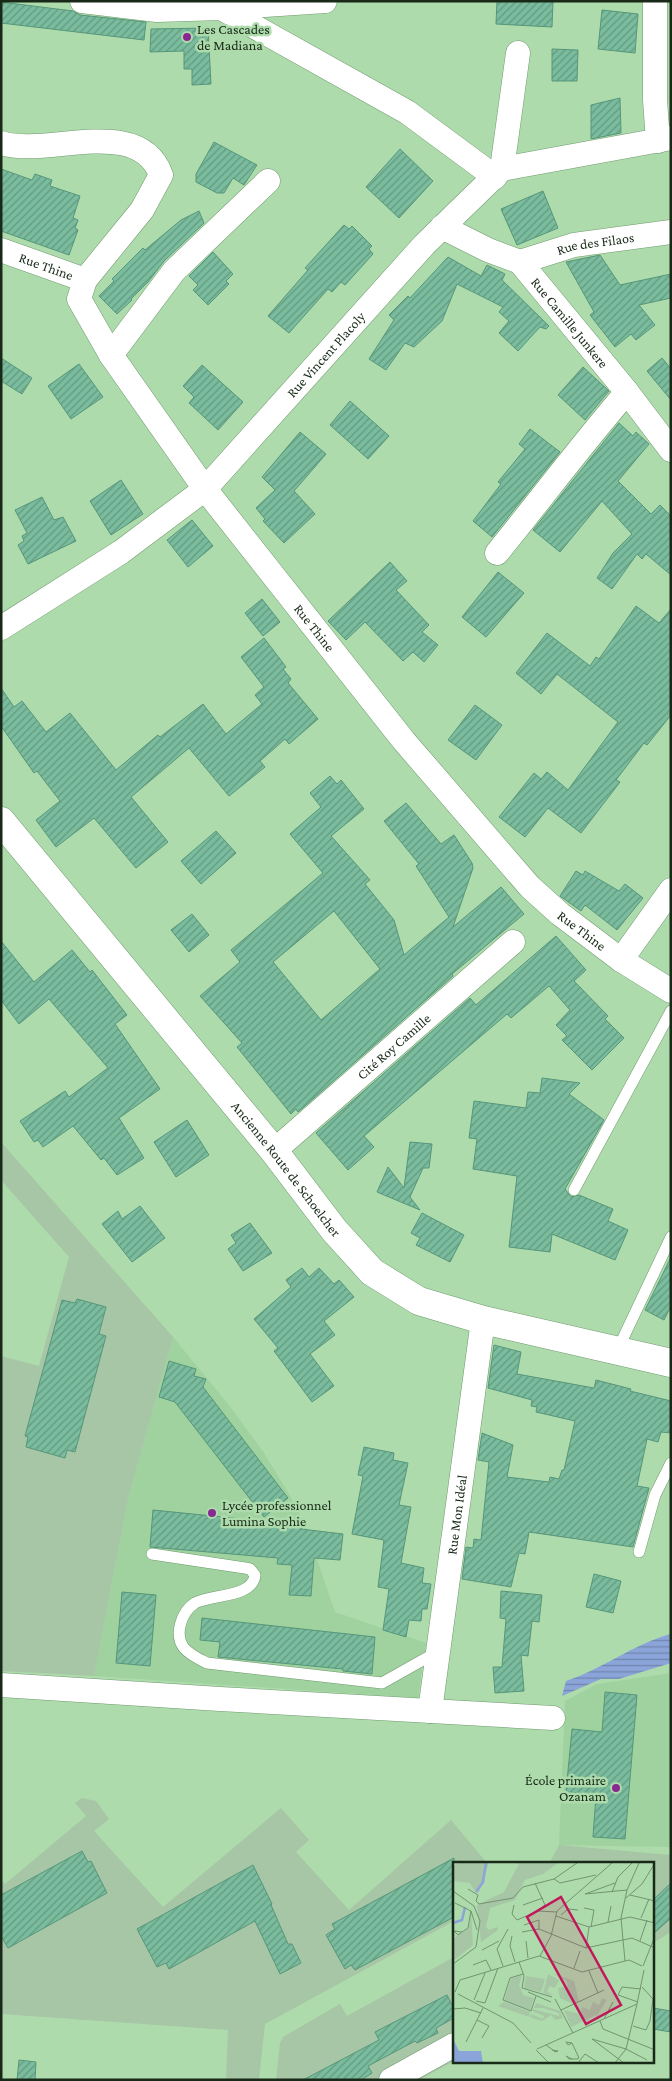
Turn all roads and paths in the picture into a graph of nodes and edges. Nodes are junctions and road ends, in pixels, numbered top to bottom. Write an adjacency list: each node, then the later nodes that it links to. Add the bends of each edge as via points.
1 (82, 1): 4 (street, via 157,10)
2 (324, 1): 4 (street)
3 (655, 1): 6 (street, via 655,100)
4 (221, 8): 8 (street, via 407,112)
5 (518, 53): 8 (street)
6 (664, 140): 8 (street)
7 (1, 143): 14 (street, via 30,146 104,141 129,146 157,164 160,175 142,210)
8 (499, 173): 10 (street, Rue Vincent Placoly)
9 (268, 181): 15 (street, via 174,271)
10 (442, 227): 13 (street, Rue Camille Junkere); 18 (street, Rue Vincent Placoly)
11 (671, 232): 13 (street, Rue des Filaos, via 574,245)
12 (1, 250): 14 (street, Rue Thine)
13 (520, 262): 16 (street, Rue Camille Junkere)
14 (85, 280): 15 (street, Rue Thine, via 79,299)
15 (111, 355): 18 (street, Rue Thine)
16 (627, 392): 17 (street, Rue Camille Junkere); 19 (street)
17 (671, 450)
18 (205, 488): 20 (street, Rue Vincent Placoly, via 120,552); 24 (street, Rue Thine, via 404,741 530,887)
19 (497, 552)
20 (1, 628)
21 (1, 821): 27 (main road, Ancienne Route de Schoelcher)
22 (671, 890): 24 (street)
23 (513, 942): 27 (street, Cité Roy Camille)
24 (621, 960): 25 (street, Rue Thine)
25 (671, 991)
26 (671, 1011): 28 (lane)
27 (274, 1151): 30 (main road, Ancienne Route de Schoelcher, via 334,1230 372,1272 419,1301)
28 (574, 1190)
29 (671, 1237): 31 (lane)
30 (483, 1320): 31 (main road, Ancienne Route de Schoelcher); 36 (street, Rue Mon Idéal)
31 (617, 1351): 32 (main road, Ancienne Route de Schoelcher)
32 (671, 1363)
33 (671, 1463): 34 (lane, via 655,1495)
34 (640, 1552)
35 (152, 1554): 36 (lane, via 245,1568 255,1575 249,1587 241,1592 196,1603 184,1616 180,1639 192,1655 207,1663 382,1683)
36 (438, 1652): 38 (street, Rue Mon Idéal)
37 (1, 1684): 38 (street)
38 (430, 1711): 39 (street)
39 (553, 1718)
40 (453, 2046): 41 (street)
41 (391, 2080)

